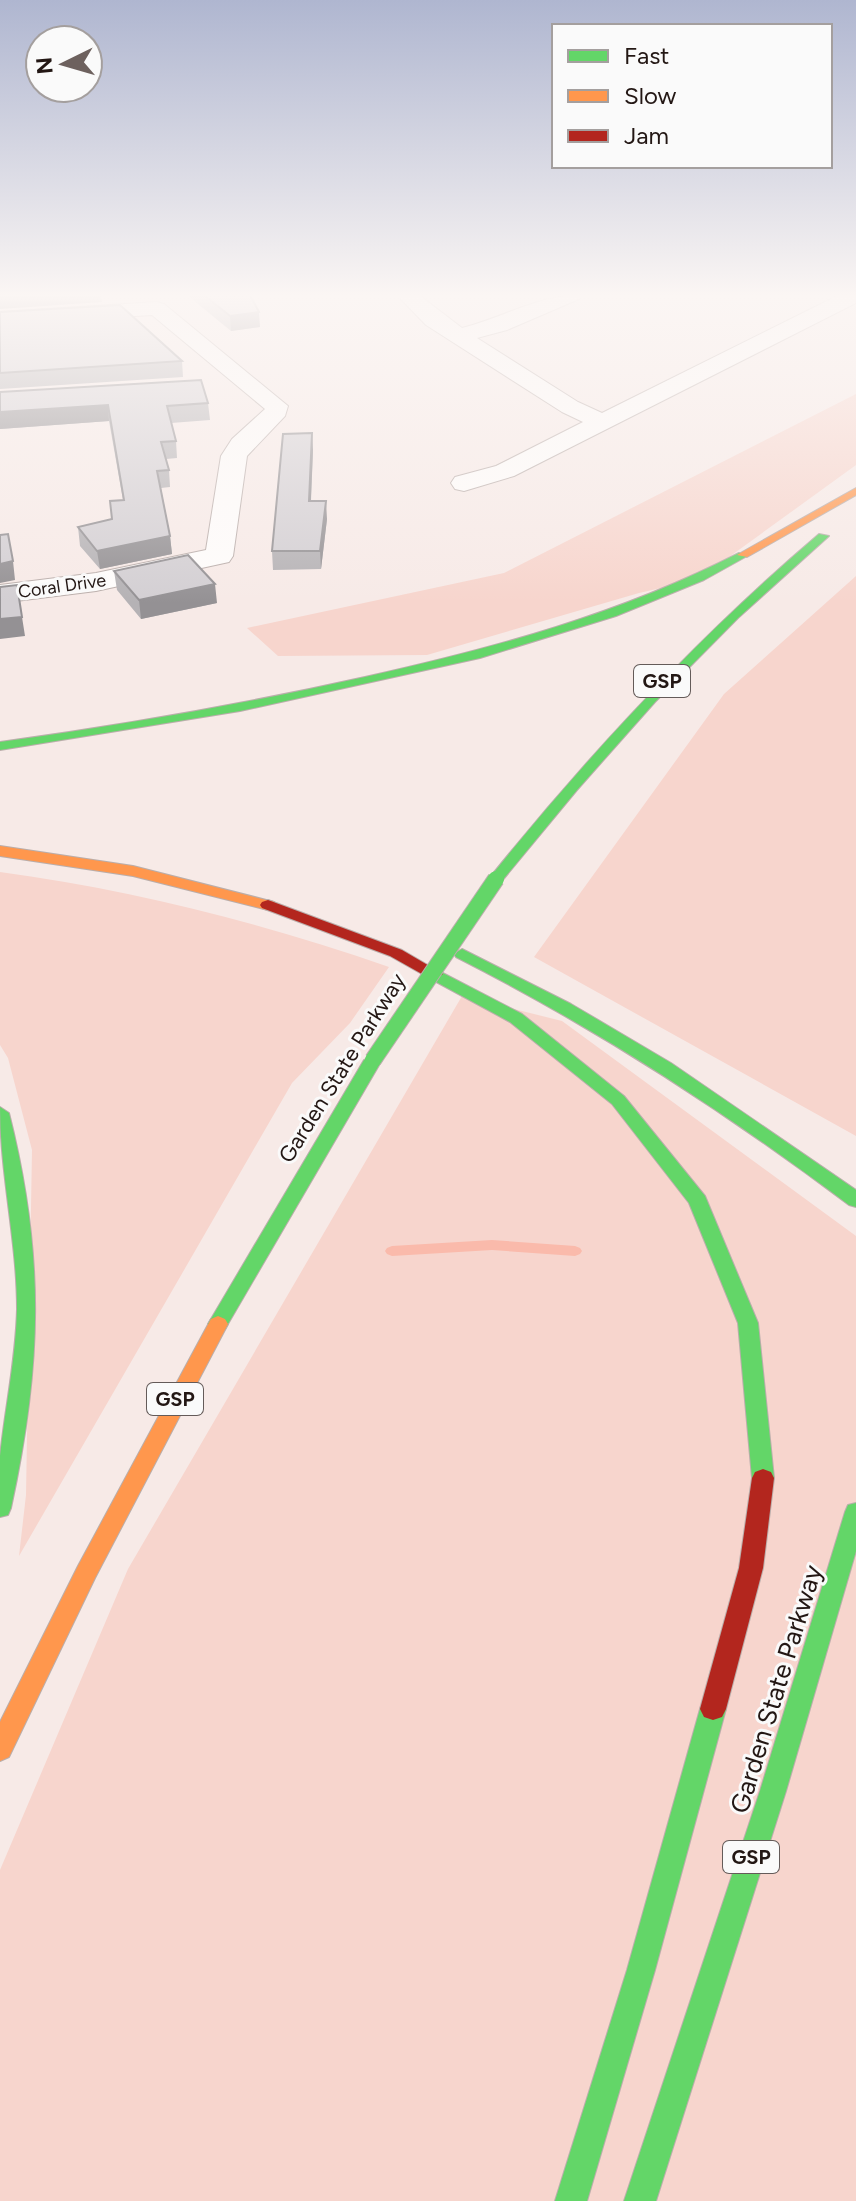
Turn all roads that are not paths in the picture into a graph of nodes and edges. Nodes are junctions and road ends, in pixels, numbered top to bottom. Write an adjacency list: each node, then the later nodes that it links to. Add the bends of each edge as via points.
1 (266, 398): 8 (street, Coral Drive, via 277,411 234,456 219,556 96,582)
2 (556, 398): 4 (street)
3 (648, 398): 4 (street)
4 (601, 421): 5 (street, via 505,471)
5 (464, 483)
6 (856, 491): 9 (highway, via 686,585 540,638 303,695)
7 (856, 509): 16 (highway, Garden State Parkway / GSP, bridge, via 671,672 589,762 496,879 373,1060 192,1367)
8 (0, 594)
9 (0, 746)
10 (0, 851): 17 (highway, via 154,875 254,901 395,954 506,1011 574,1059 640,1122 700,1205 735,1273 764,1416 756,1529 651,1938)
11 (437, 943): 13 (highway, via 558,1003 676,1071)
12 (0, 1113): 14 (highway, via 24,1218 28,1316 17,1430)
13 (856, 1200)
14 (0, 1508)
15 (856, 1512): 18 (highway, Garden State Parkway / GSP, via 773,1791)
16 (0, 1749)
17 (571, 2201)
18 (640, 2201)

